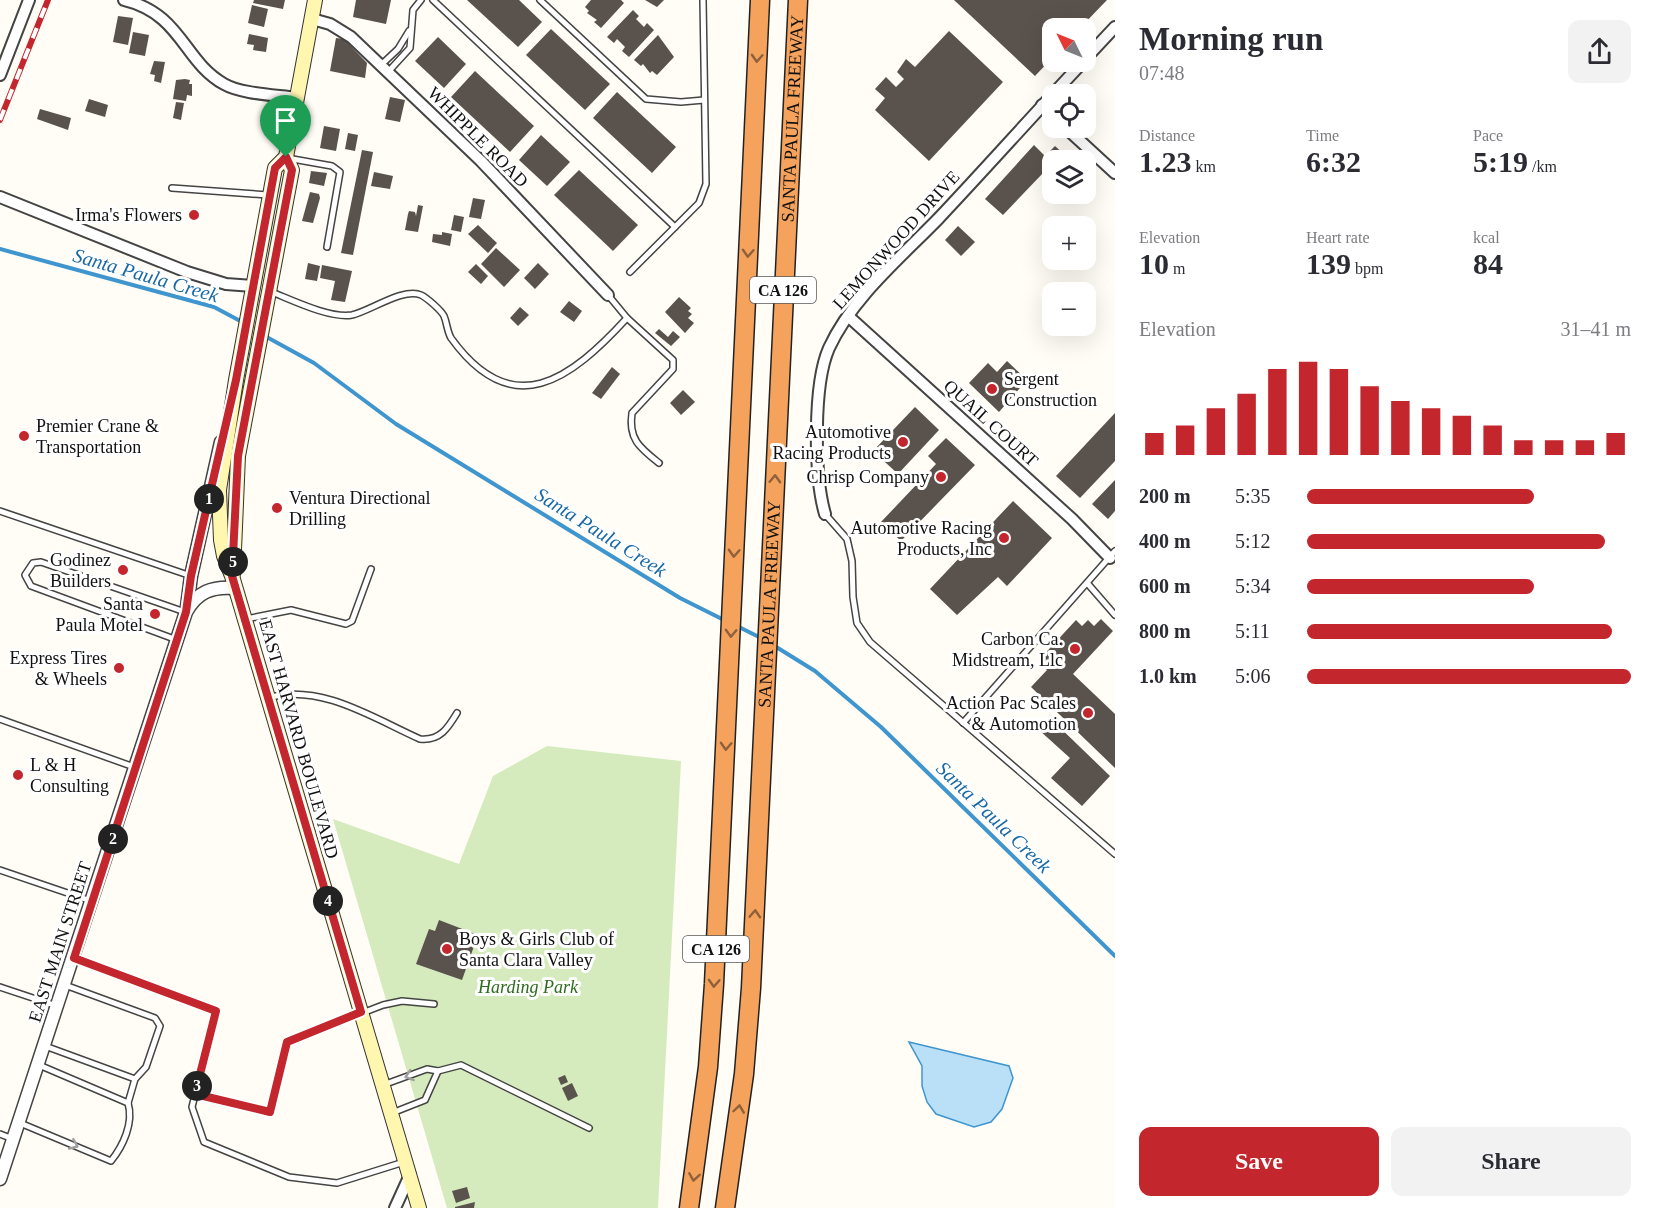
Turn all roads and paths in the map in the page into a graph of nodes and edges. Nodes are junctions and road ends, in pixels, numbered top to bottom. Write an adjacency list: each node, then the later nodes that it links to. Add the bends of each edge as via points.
1 (29, 0): 17 (street)
2 (124, 0): 10 (street)
3 (315, 0): 11 (main road)
4 (421, 0): 13 (lane, via 413,10)
5 (433, 0): 28 (lane)
6 (540, 0): 20 (lane, via 646,99)
7 (703, 0): 20 (lane)
8 (760, 0): 79 (highway, SANTA PAULA FREEWAY / CA 126, one-way to 79, via 708,1067)
9 (798, 0): 80 (highway, SANTA PAULA FREEWAY / CA 126, one-way to 9, via 746,1053)
10 (144, 3): 19 (street, via 174,29 224,84)
11 (312, 19): 15 (street, WHIPPLE ROAD, via 341,30); 19 (main road)
12 (1115, 27): 14 (street, LEMONWOOD DRIVE)
13 (410, 29): 15 (lane); 15 (lane, via 410,48)
14 (1096, 47)
15 (384, 68): 32 (street, WHIPPLE ROAD, via 481,161)
16 (1073, 72): 18 (street, LEMONWOOD DRIVE)
17 (0, 75)
18 (1062, 84)
19 (297, 98): 23 (main road)
20 (704, 100): 28 (lane, via 704,193)
21 (1042, 105): 34 (street, LEMONWOOD DRIVE)
22 (1077, 138): 24 (street)
23 (286, 157): 26 (main road, EAST HARVARD BOULEVARD, via 275,168); 29 (lane, via 332,166 340,172); 33 (main road, via 292,170)
24 (1115, 173)
25 (172, 188): 26 (lane)
26 (270, 195): 31 (main road, EAST HARVARD BOULEVARD)
27 (0, 197): 31 (street, via 187,272)
28 (675, 227): 30 (lane)
29 (327, 247)
30 (630, 272)
31 (252, 292): 36 (main road, EAST HARVARD BOULEVARD)
32 (608, 296): 35 (lane)
33 (267, 297): 35 (lane, via 351,315 410,293 421,295 444,315 449,335 479,371 496,381 528,386 572,370); 43 (main road, via 238,456)
34 (848, 316): 39 (street, LEMONWOOD DRIVE, via 828,350 820,380 819,492); 40 (street, QUAIL COURT)
35 (627, 318): 37 (lane, via 674,360 674,369 632,413 630,422 637,446)
36 (236, 380): 42 (street, EAST MAIN STREET); 43 (main road, EAST HARVARD BOULEVARD, via 218,500 222,548)
37 (659, 464)
38 (0, 511): 42 (lane)
39 (825, 514): 52 (lane, via 847,539 857,624 870,642)
40 (1113, 557): 44 (lane)
41 (371, 569): 47 (lane, via 351,621 346,624 291,610)
42 (191, 576): 45 (street, EAST MAIN STREET)
43 (233, 582): 45 (street, EAST MAIN STREET, via 208,589); 47 (main road, EAST HARVARD BOULEVARD)
44 (1088, 584): 46 (lane); 52 (lane)
45 (186, 612): 48 (street, EAST MAIN STREET); 48 (lane, via 41,562 33,563 25,574 31,586)
46 (1115, 615)
47 (245, 619): 49 (main road, EAST HARVARD BOULEVARD)
48 (177, 640): 53 (street, EAST MAIN STREET)
49 (268, 698): 50 (lane, via 290,692 324,697 429,740 441,735); 62 (main road, EAST HARVARD BOULEVARD)
50 (458, 712)
51 (0, 719): 53 (lane)
52 (963, 723): 54 (lane)
53 (135, 768): 56 (street, EAST MAIN STREET)
54 (1115, 854)
55 (0, 870): 56 (lane)
56 (93, 902): 57 (street, EAST MAIN STREET)
57 (74, 958): 58 (street, EAST MAIN STREET); 68 (lane, via 216,1011)
58 (65, 985): 61 (street, EAST MAIN STREET); 66 (lane, via 155,1018 160,1026 146,1067)
59 (0, 987): 61 (lane)
60 (434, 1004): 62 (lane, via 402,1001)
61 (58, 1006): 63 (street, EAST MAIN STREET)
62 (361, 1012): 67 (main road, EAST HARVARD BOULEVARD); 68 (lane, via 287,1042 270,1112)
63 (45, 1046): 64 (street, EAST MAIN STREET); 66 (lane)
64 (39, 1065): 69 (lane); 71 (street, EAST MAIN STREET)
65 (438, 1071): 67 (lane, one-way to 67, via 427,1070); 70 (lane, via 425,1100); 72 (lane, via 461,1065)
66 (135, 1079): 69 (lane)
67 (382, 1085): 70 (main road, EAST HARVARD BOULEVARD)
68 (195, 1094): 75 (lane, via 192,1107 204,1142 289,1177 337,1183)
69 (129, 1104): 71 (lane, one-way to 69, via 111,1161 120,1150 132,1115)
70 (391, 1113): 75 (main road, EAST HARVARD BOULEVARD)
71 (20, 1123): 74 (street, EAST MAIN STREET)
72 (590, 1128)
73 (0, 1134): 74 (lane)
74 (14, 1139): 76 (street, EAST MAIN STREET)
75 (408, 1168): 77 (street); 78 (main road, EAST HARVARD BOULEVARD)
76 (0, 1179)
77 (395, 1208)
78 (419, 1208)
79 (689, 1208)
80 (725, 1208)

